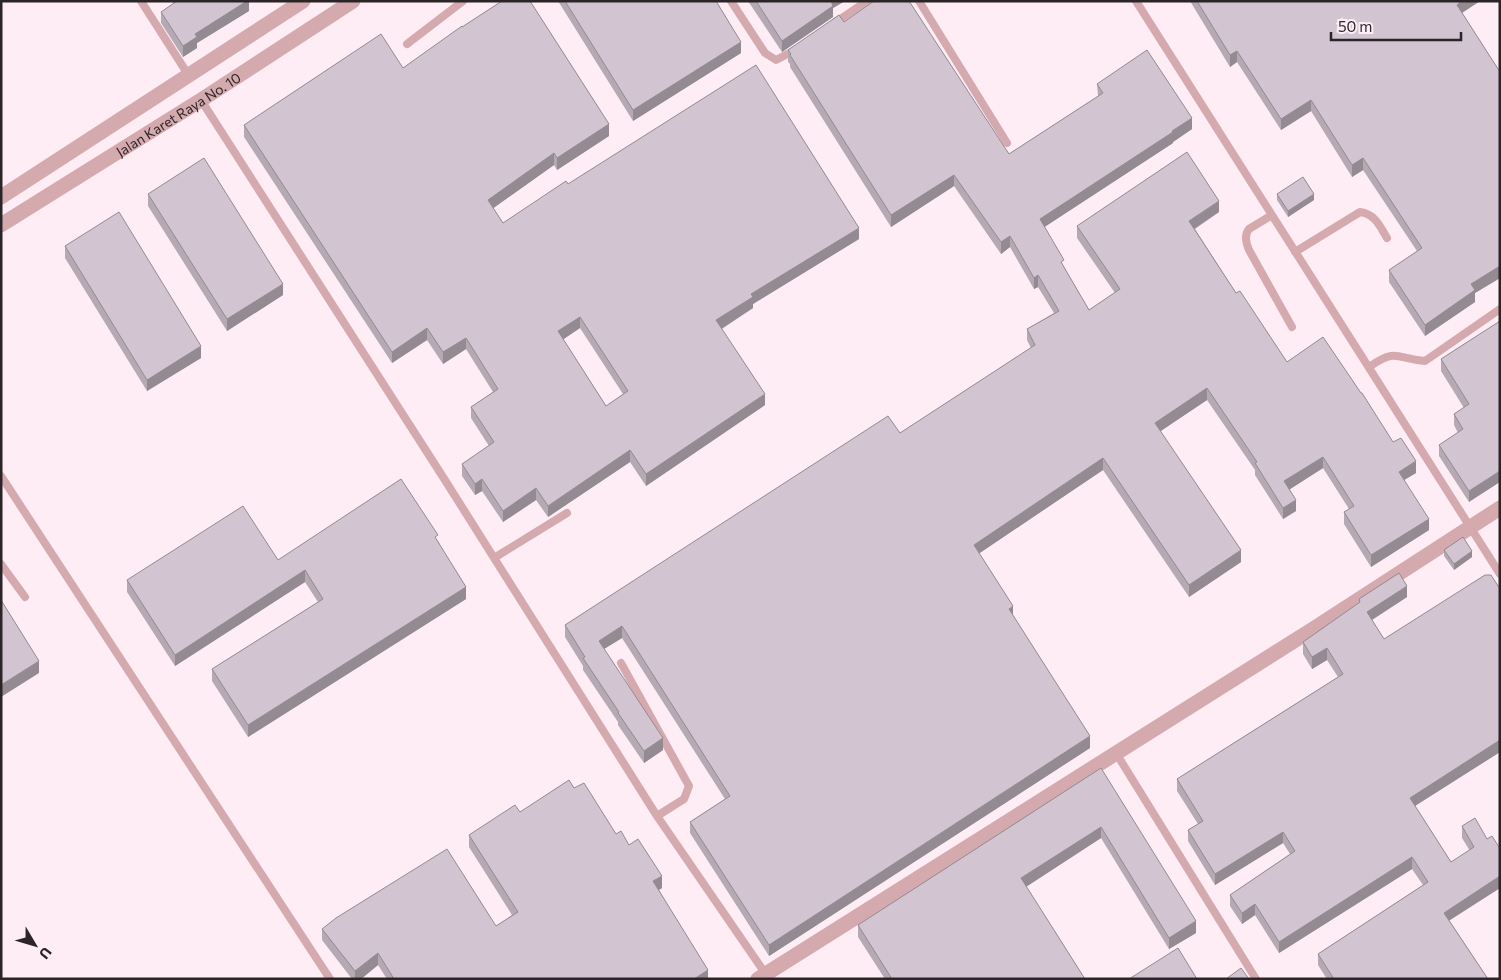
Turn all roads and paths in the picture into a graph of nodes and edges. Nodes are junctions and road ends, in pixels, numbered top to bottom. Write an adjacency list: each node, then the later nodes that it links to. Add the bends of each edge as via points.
1 (141, 1): 12 (lane)
2 (303, 1): 12 (street, Jalan Karet Raya No. 10)
3 (353, 1): 13 (street, Jalan Karet Raya No. 10)
4 (463, 1): 10 (lane)
5 (731, 1): 11 (lane, via 765,53 776,60)
6 (867, 1): 9 (lane)
7 (920, 1): 14 (lane)
8 (1136, 1): 16 (lane)
9 (826, 29)
10 (406, 44)
11 (801, 46)
12 (190, 76): 15 (street, Jalan Karet Raya No. 10)
13 (201, 100): 17 (street, Jalan Karet Raya No. 10); 27 (lane)
14 (1008, 143)
15 (1, 197)
16 (1272, 215): 19 (lane); 21 (lane, via 1249,229 1246,240)
17 (1, 225)
18 (1387, 238): 19 (lane, via 1374,216 1360,212)
19 (1295, 252): 22 (lane)
20 (1500, 309): 22 (lane, via 1425,361 1395,354)
21 (1292, 327)
22 (1369, 367): 26 (lane)
23 (1, 476): 35 (lane)
24 (1500, 508): 26 (street)
25 (567, 513): 27 (lane)
26 (1470, 527): 29 (lane); 32 (street)
27 (494, 558): 33 (lane)
28 (1, 564): 30 (lane)
29 (1500, 574)
30 (25, 597)
31 (621, 663): 33 (lane, via 688,786 684,799)
32 (1116, 753): 34 (street); 36 (lane)
33 (657, 816): 34 (lane)
34 (764, 977)
35 (330, 979)
36 (1256, 979)

